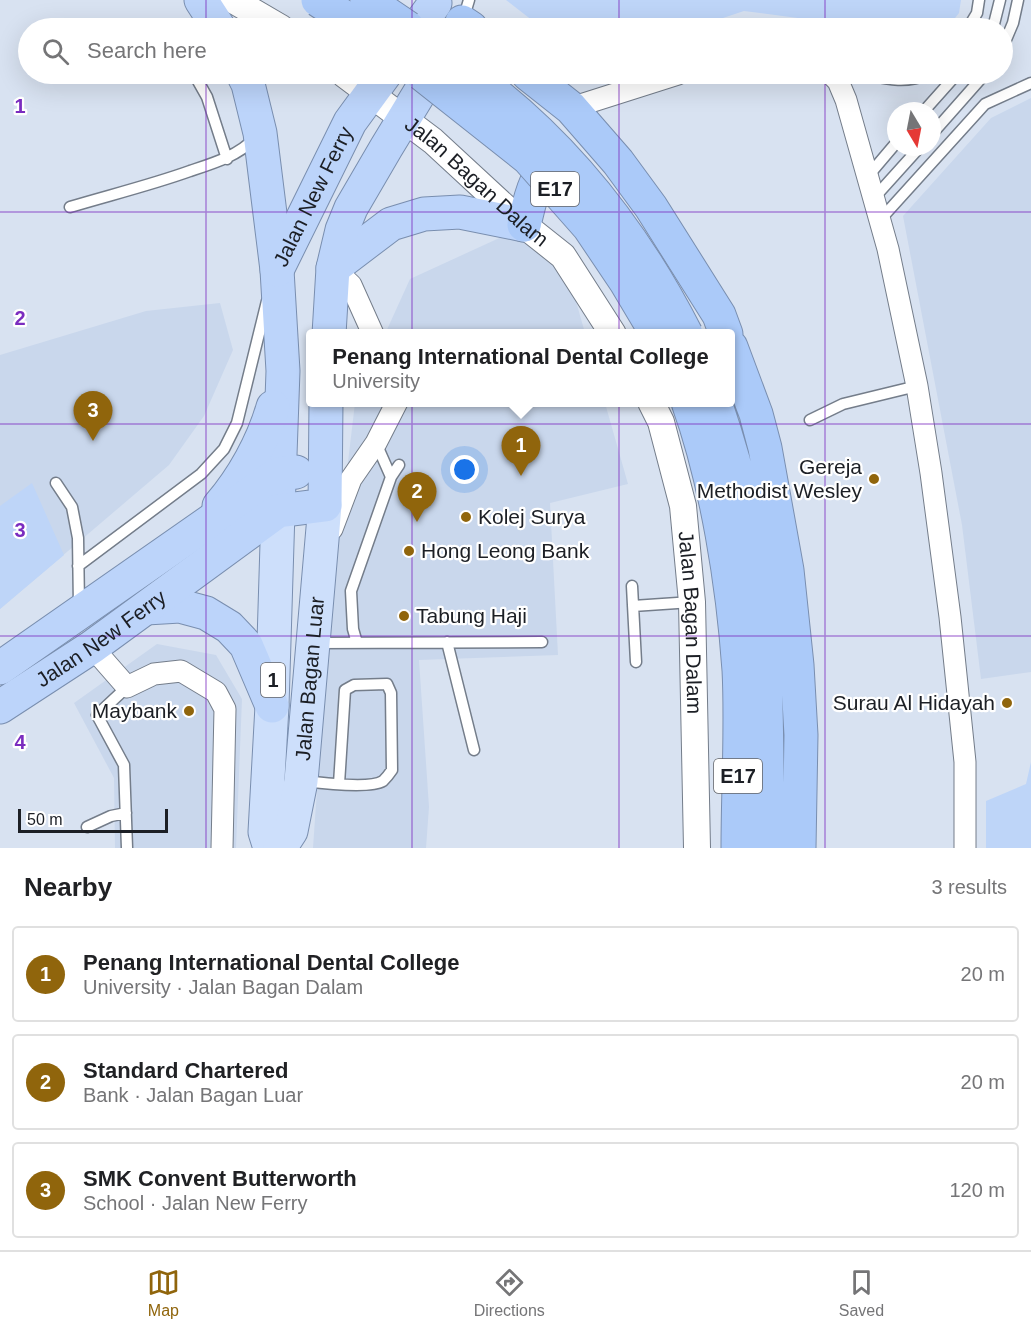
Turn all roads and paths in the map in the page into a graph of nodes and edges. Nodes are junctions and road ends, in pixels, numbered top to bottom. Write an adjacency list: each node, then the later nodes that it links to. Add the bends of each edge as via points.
1 (201, 0): 10 (highway)
2 (233, 0): 11 (street)
3 (318, 0): 12 (highway, bridge)
4 (367, 0): 14 (highway, bridge)
5 (376, 0): 13 (street)
6 (979, 0): 16 (lane)
7 (1000, 0): 17 (lane)
8 (1018, 0): 18 (lane)
9 (430, 8): 15 (street)
10 (213, 18)
11 (264, 18)
12 (345, 18)
13 (369, 18)
14 (393, 18)
15 (459, 18)
16 (975, 18)
17 (996, 18)
18 (1013, 23)
19 (1031, 83): 44 (lane, via 986,104)
20 (200, 84): 39 (lane)
21 (248, 84): 36 (highway)
22 (377, 84): 47 (highway, Jalan New Ferry, via 350,122)
23 (379, 84): 34 (street, Jalan Bagan Dalam)
24 (425, 84): 34 (highway, Jalan New Ferry)
25 (435, 84): 51 (highway, E17, bridge, via 528,158 589,227)
26 (484, 84): 52 (highway, E17, bridge, via 563,156 607,208 666,294)
27 (541, 84): 33 (highway)
28 (647, 84): 33 (street)
29 (839, 84): 41 (street)
30 (948, 84): 32 (lane)
31 (976, 84): 35 (lane)
32 (932, 102)
33 (571, 108): 40 (highway)
34 (404, 119): 45 (street, Jalan Bagan Dalam); 46 (highway, Jalan New Ferry, via 351,208)
35 (941, 124)
36 (260, 134): 39 (lane); 47 (highway)
37 (887, 154): 41 (lane)
38 (912, 156): 42 (lane)
39 (227, 159): 43 (lane)
40 (618, 162): 45 (highway, via 594,151 571,150 554,159 540,176); 53 (highway, via 651,207)
41 (868, 176): 42 (street)
42 (873, 199): 44 (street)
43 (70, 207)
44 (879, 220): 56 (street)
45 (524, 225): 46 (highway, via 460,212 424,214 391,224); 50 (street, Jalan Bagan Dalam, via 563,256)
46 (333, 268): 48 (highway, Jalan New Ferry); 49 (street, via 351,285)
47 (278, 270): 55 (highway, Jalan New Ferry); 73 (lane, via 260,324 237,423 224,449 201,474)
48 (329, 329)
49 (371, 329)
50 (610, 329)
51 (655, 329)
52 (684, 329)
53 (724, 329)
54 (735, 358): 102 (highway, via 765,448 787,570 801,735)
55 (283, 371): 66 (highway, Jalan New Ferry); 71 (highway, via 271,416 255,452 232,491)
56 (917, 386): 62 (lane, via 843,404); 103 (street, via 951,628 965,762)
57 (326, 407): 65 (highway)
58 (394, 407): 63 (street)
59 (654, 407): 75 (street, Jalan Bagan Dalam, via 683,506)
60 (690, 407): 87 (highway, E17, via 711,478 739,671)
61 (718, 407): 87 (highway, E17, via 735,460 754,552 762,618)
62 (810, 420)
63 (376, 443): 67 (lane); 72 (street, via 351,479)
64 (399, 465): 67 (lane)
65 (324, 468): 66 (highway, Jalan New Ferry); 69 (highway, 1)
66 (279, 474): 70 (highway, 1); 71 (highway, Jalan New Ferry)
67 (391, 477): 82 (lane, via 351,591)
68 (56, 483): 73 (lane, via 72,507)
69 (325, 505): 70 (highway, Jalan New Ferry); 72 (main road, Jalan Bagan Luar / 1)
70 (278, 511): 77 (highway, Jalan New Ferry); 88 (main road, Jalan Bagan Luar / 1)
71 (198, 530): 78 (highway, Jalan New Ferry)
72 (319, 564): 81 (main road, Jalan Bagan Luar / 1)
73 (78, 566): 78 (lane)
74 (632, 586): 76 (lane)
75 (692, 602): 76 (lane); 99 (street, Jalan Bagan Dalam)
76 (633, 606): 84 (lane)
77 (146, 608): 83 (highway, Jalan New Ferry); 88 (highway, via 180,606 206,613 229,627 246,645)
78 (80, 614): 85 (highway, Jalan New Ferry)
79 (447, 642): 80 (lane); 82 (lane); 90 (lane)
80 (542, 642)
81 (312, 643): 82 (lane); 91 (main road, Jalan Bagan Luar / 1)
82 (357, 643)
83 (92, 646): 86 (street); 89 (highway, Jalan New Ferry)
84 (636, 662)
85 (0, 668)
86 (127, 687): 93 (lane, via 97,716 124,765); 96 (street, via 154,674 181,671 216,692 225,709)
87 (753, 705): 100 (highway, E17); 101 (highway, E17)
88 (272, 706): 97 (main road, Jalan Bagan Luar / 1, via 265,832)
89 (0, 707)
90 (474, 750)
91 (301, 781): 92 (lane); 98 (main road, Jalan Bagan Luar / 1, via 291,831)
92 (339, 784): 92 (lane, via 382,781 392,770 391,693 387,684 354,685 345,690)
93 (126, 813): 94 (lane); 95 (lane)
94 (87, 827)
95 (127, 848)
96 (222, 848)
97 (270, 848)
98 (280, 848)
99 (697, 848)
100 (738, 848)
101 (768, 848)
102 (799, 848)
103 (965, 848)

